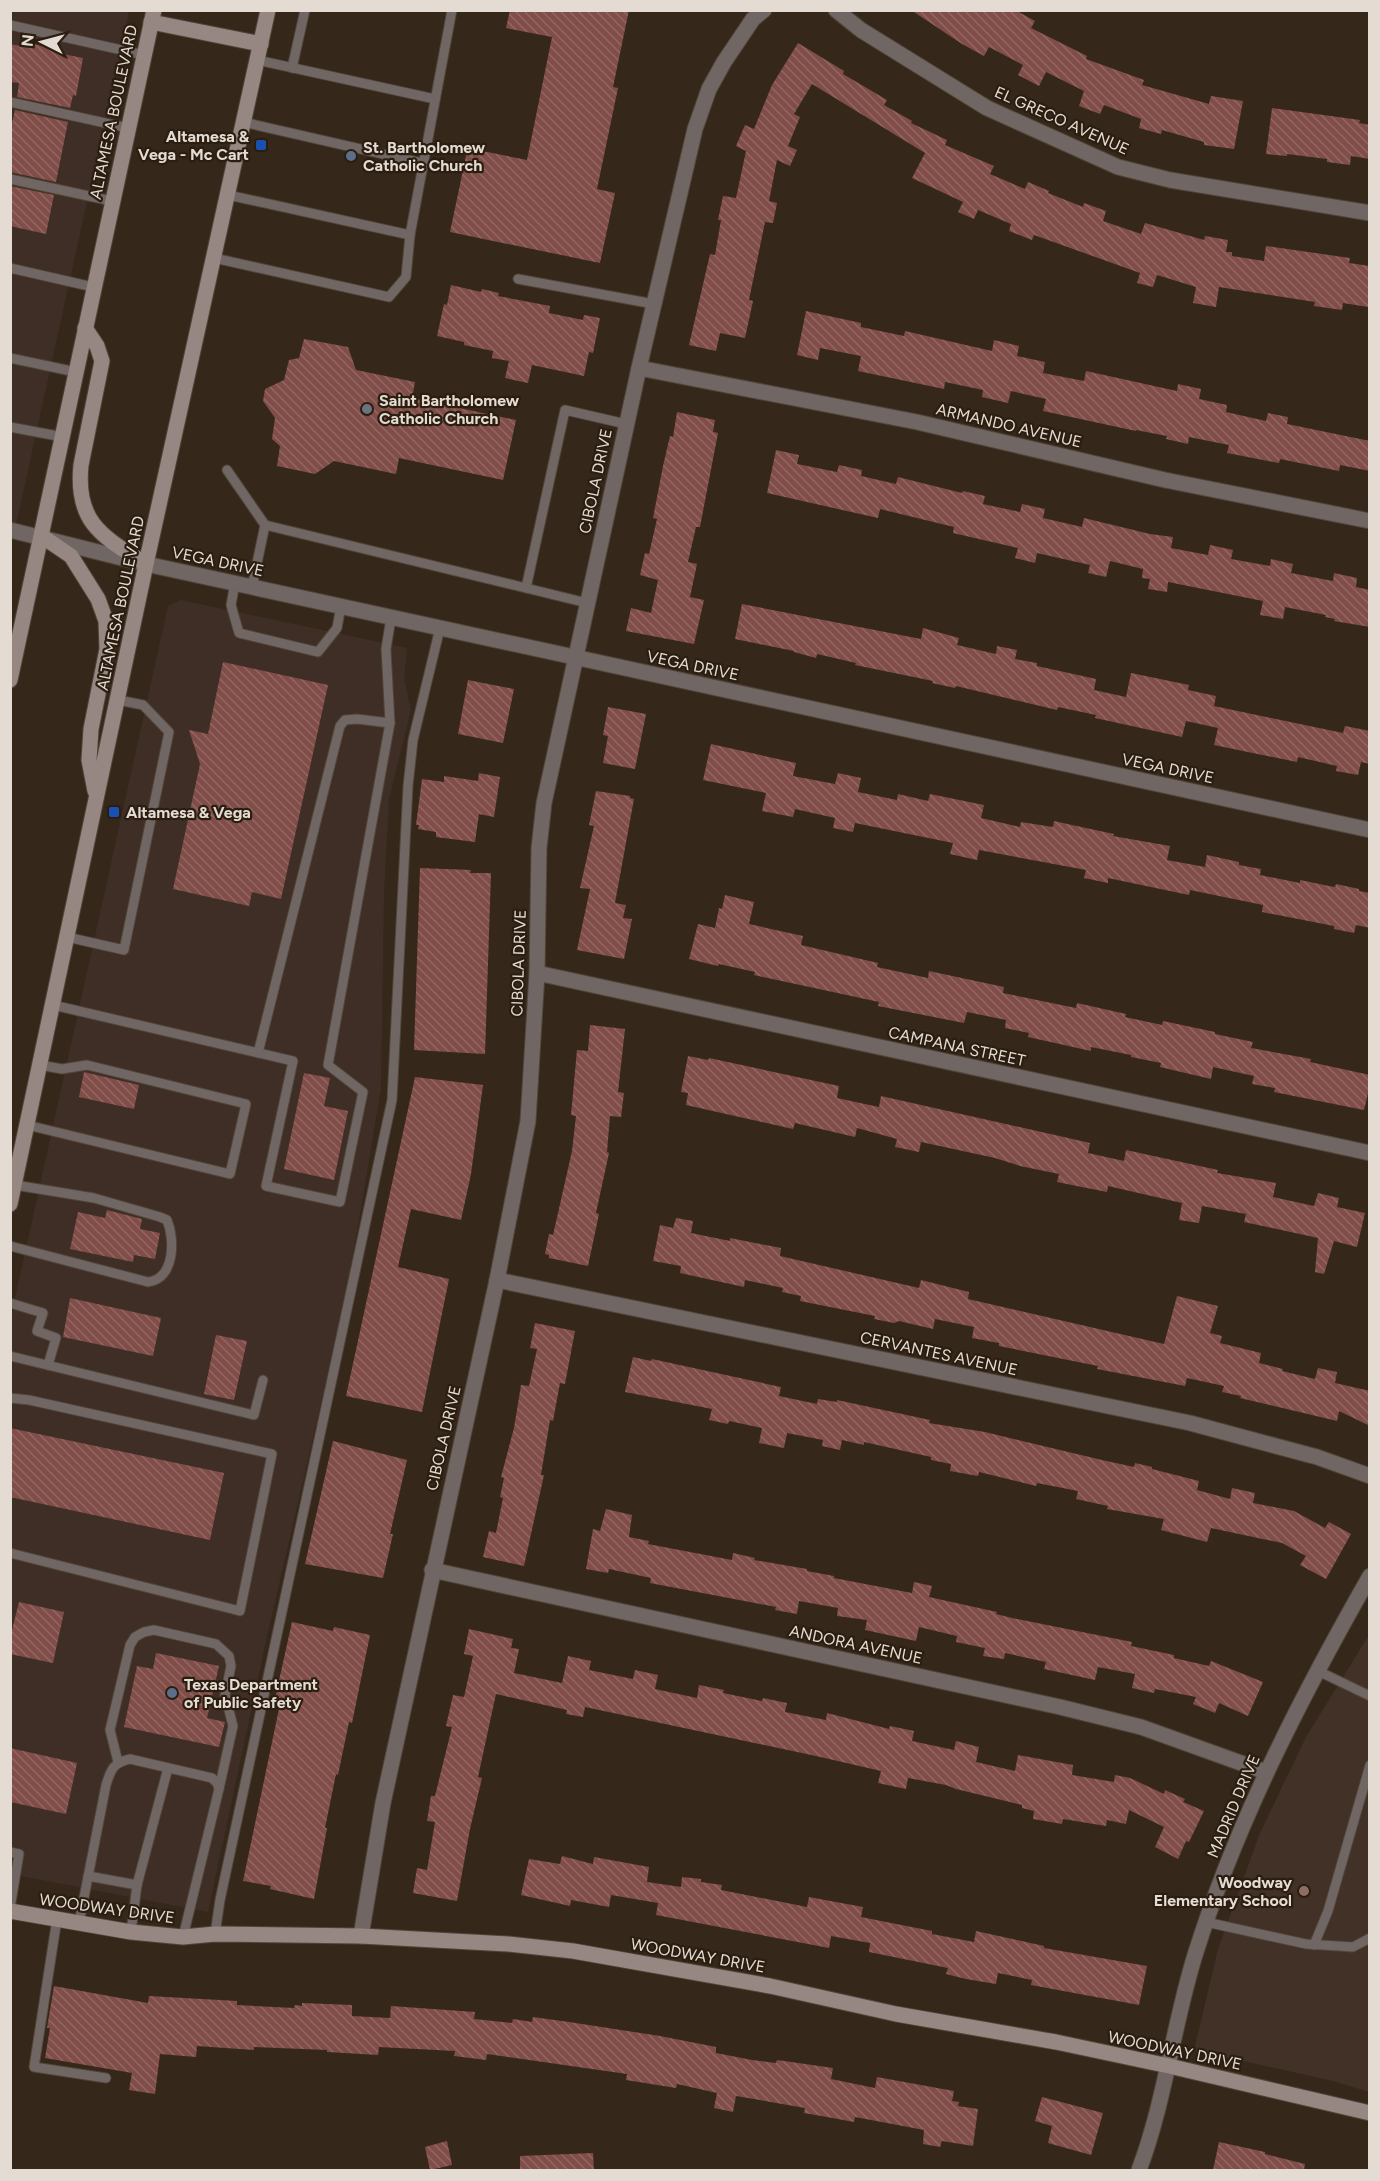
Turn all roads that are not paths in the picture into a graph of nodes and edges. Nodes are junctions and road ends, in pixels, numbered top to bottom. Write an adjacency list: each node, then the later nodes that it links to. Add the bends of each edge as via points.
1 (268, 10): 8 (main road, ALTAMESA BOULEVARD)
2 (305, 10): 11 (lane)
3 (452, 10): 12 (lane)
4 (764, 10): 26 (street, CIBOLA DRIVE, via 753,19 724,62 702,109)
5 (836, 10): 20 (street, EL GRECO AVENUE, via 861,30 987,108 1118,167 1170,180)
6 (150, 14): 8 (main road); 9 (main road, ALTAMESA BOULEVARD)
7 (10, 25): 9 (lane)
8 (261, 45): 10 (main road, ALTAMESA BOULEVARD)
9 (144, 55): 15 (main road, ALTAMESA BOULEVARD)
10 (257, 60): 11 (lane); 14 (main road, ALTAMESA BOULEVARD)
11 (292, 68): 12 (lane)
12 (435, 99): 16 (lane)
13 (10, 102): 15 (lane)
14 (243, 122): 16 (lane); 18 (main road, ALTAMESA BOULEVARD)
15 (128, 128): 19 (main road, ALTAMESA BOULEVARD)
16 (422, 163): 21 (lane)
17 (10, 179): 19 (lane)
18 (228, 195): 21 (lane); 22 (main road, ALTAMESA BOULEVARD)
19 (112, 201): 25 (main road, ALTAMESA BOULEVARD)
20 (1370, 213)
21 (410, 236): 22 (lane, via 406,277 389,297)
22 (214, 258): 39 (main road, ALTAMESA BOULEVARD)
23 (10, 268): 25 (lane)
24 (518, 279): 26 (lane)
25 (93, 287): 27 (main road, ALTAMESA BOULEVARD)
26 (654, 304): 29 (street, CIBOLA DRIVE)
27 (85, 328): 30 (main road, ALTAMESA BOULEVARD); 39 (main road, via 102,361 81,465 82,502 92,524 109,541)
28 (10, 358): 30 (lane)
29 (639, 368): 31 (street, CIBOLA DRIVE); 35 (street, ARMANDO AVENUE, via 917,422 1165,480)
30 (76, 372): 33 (main road, ALTAMESA BOULEVARD)
31 (626, 424): 42 (lane, via 565,410); 43 (street, CIBOLA DRIVE)
32 (10, 427): 33 (lane)
33 (63, 437): 38 (main road, ALTAMESA BOULEVARD)
34 (227, 470): 36 (lane)
35 (1370, 521)
36 (265, 525): 41 (lane); 42 (lane)
37 (10, 530): 38 (street, VEGA DRIVE)
38 (42, 537): 39 (street, VEGA DRIVE); 48 (main road, ALTAMESA BOULEVARD); 51 (main road, via 71,556 98,599 106,621 107,649 89,760)
39 (146, 564): 40 (street, VEGA DRIVE); 49 (main road, ALTAMESA BOULEVARD)
40 (235, 583): 41 (street, VEGA DRIVE); 44 (lane, via 231,605 239,633 318,652 337,628)
41 (252, 587): 44 (street, VEGA DRIVE)
42 (526, 588): 43 (lane)
43 (587, 603): 47 (street, CIBOLA DRIVE)
44 (341, 606): 45 (street, VEGA DRIVE)
45 (391, 618): 46 (street, VEGA DRIVE); 50 (lane, via 386,649)
46 (440, 628): 47 (street, VEGA DRIVE); 88 (lane, via 413,740 408,786 392,1100 219,1900)
47 (575, 657): 52 (street, VEGA DRIVE); 54 (street, CIBOLA DRIVE, via 544,803 539,848)
48 (10, 680)
49 (118, 700): 51 (main road, ALTAMESA BOULEVARD); 53 (lane, via 143,705 169,732 124,951)
50 (390, 723): 56 (lane, via 357,719 345,720 340,726); 56 (lane, via 328,1065 363,1092 340,1202 266,1186 293,1061)
51 (96, 800): 53 (main road, ALTAMESA BOULEVARD)
52 (1370, 830)
53 (68, 937): 55 (main road, ALTAMESA BOULEVARD)
54 (537, 973): 59 (street, CAMPANA STREET); 63 (street, CIBOLA DRIVE, via 528,1121)
55 (53, 1005): 56 (lane); 57 (main road, ALTAMESA BOULEVARD)
56 (258, 1053)
57 (40, 1065): 58 (main road, ALTAMESA BOULEVARD); 58 (lane, via 62,1069 87,1065 246,1104 230,1174)
58 (27, 1125): 60 (main road, ALTAMESA BOULEVARD)
59 (1370, 1154)
60 (15, 1185): 61 (main road, ALTAMESA BOULEVARD); 62 (lane, via 94,1198 160,1216 167,1220 172,1235 169,1263 157,1281 148,1282)
61 (10, 1204)
62 (10, 1246)
63 (497, 1280): 69 (street, CERVANTES AVENUE, via 1190,1423 1317,1457); 71 (street, CIBOLA DRIVE)
64 (10, 1303): 66 (lane, via 43,1313 37,1331 56,1338)
65 (10, 1356): 66 (lane)
66 (48, 1365): 67 (lane, via 254,1415)
67 (263, 1380)
68 (10, 1398): 70 (lane, via 272,1454 240,1611)
69 (1370, 1476)
70 (10, 1553)
71 (432, 1570): 78 (street, ANDORA AVENUE, via 1060,1707 1141,1727); 89 (street, CIBOLA DRIVE, via 383,1803)
72 (1370, 1576): 73 (street, MADRID DRIVE)
73 (1316, 1670): 74 (lane); 78 (street, MADRID DRIVE)
74 (1370, 1696)
75 (118, 1762): 77 (lane, via 130,1759); 79 (lane, via 110,1730 135,1636 154,1630 216,1644 229,1656 225,1702 233,1726); 81 (lane, via 106,1785)
76 (1370, 1765): 92 (lane, via 1328,1911)
77 (168, 1768): 79 (lane, via 212,1778); 82 (lane)
78 (1266, 1773): 85 (street, MADRID DRIVE)
79 (219, 1789): 90 (lane)
80 (10, 1852): 83 (lane, via 19,1854)
81 (88, 1876): 82 (lane); 86 (lane)
82 (137, 1885): 87 (lane)
83 (10, 1909): 84 (main road, WOODWAY DRIVE)
84 (57, 1919): 86 (main road, WOODWAY DRIVE); 94 (lane, via 34,2067)
85 (1206, 1922): 92 (lane); 93 (street, MADRID DRIVE)
86 (79, 1923): 87 (main road, WOODWAY DRIVE)
87 (131, 1932): 90 (main road, WOODWAY DRIVE)
88 (215, 1934): 89 (main road, WOODWAY DRIVE); 90 (main road, WOODWAY DRIVE)
89 (361, 1936): 93 (main road, WOODWAY DRIVE, via 573,1951)
90 (183, 1937)
91 (1370, 1938): 92 (lane, via 1353,1947)
92 (1314, 1945)
93 (1169, 2066): 95 (main road, WOODWAY DRIVE); 96 (street, MADRID DRIVE)
94 (106, 2078)
95 (1370, 2113)
96 (1139, 2170)

